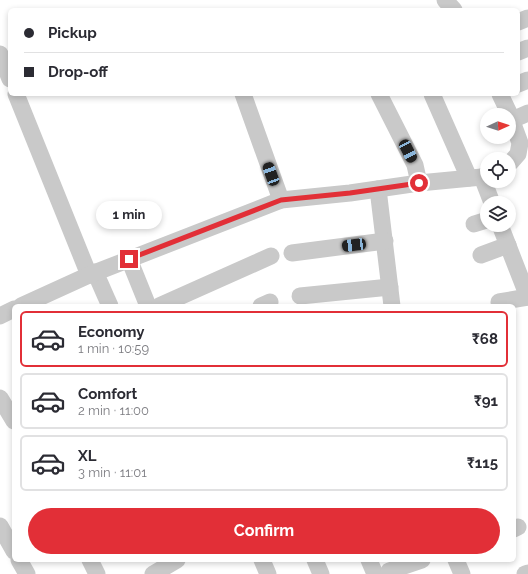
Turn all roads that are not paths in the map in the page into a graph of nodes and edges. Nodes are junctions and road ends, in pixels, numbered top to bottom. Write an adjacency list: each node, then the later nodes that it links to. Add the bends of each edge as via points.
1 (446, 0): 2 (street)
2 (452, 8)
3 (0, 54): 4 (street)
4 (8, 74)
5 (17, 96): 28 (street)
6 (244, 96): 20 (street)
7 (380, 96): 17 (street, via 415,165)
8 (433, 96): 16 (street)
9 (501, 96): 10 (street)
10 (506, 108)
11 (528, 112): 12 (street)
12 (516, 118)
13 (516, 127): 14 (street)
14 (524, 142): 15 (street)
15 (516, 156)
16 (479, 176): 17 (street); 19 (street)
17 (419, 183): 18 (street)
18 (378, 189): 20 (street); 22 (street)
19 (489, 196)
20 (281, 200): 27 (street)
21 (503, 232): 23 (street)
22 (385, 241): 24 (street); 30 (street)
23 (508, 245): 26 (street); 29 (street)
24 (292, 253)
25 (271, 256): 37 (street)
26 (481, 256)
27 (129, 259): 28 (street); 36 (street)
28 (92, 274): 34 (street); 35 (street)
29 (524, 277): 32 (street)
30 (390, 288): 31 (street); 38 (street)
31 (300, 296)
32 (528, 297): 33 (street)
33 (499, 302)
34 (25, 304)
35 (109, 304)
36 (147, 304)
37 (163, 304)
38 (392, 304)
39 (12, 310): 40 (street)
40 (0, 316)
41 (0, 398): 42 (street)
42 (12, 418)
43 (0, 526): 44 (street)
44 (12, 547)
45 (20, 562): 54 (street)
46 (173, 562): 55 (street)
47 (263, 562): 56 (street)
48 (316, 562): 57 (street)
49 (371, 562): 52 (street)
50 (416, 562): 52 (street)
51 (457, 562): 58 (street)
52 (382, 573)
53 (528, 573): 59 (street)
54 (27, 574)
55 (152, 574)
56 (268, 574)
57 (321, 574)
58 (462, 574)
59 (525, 574)

